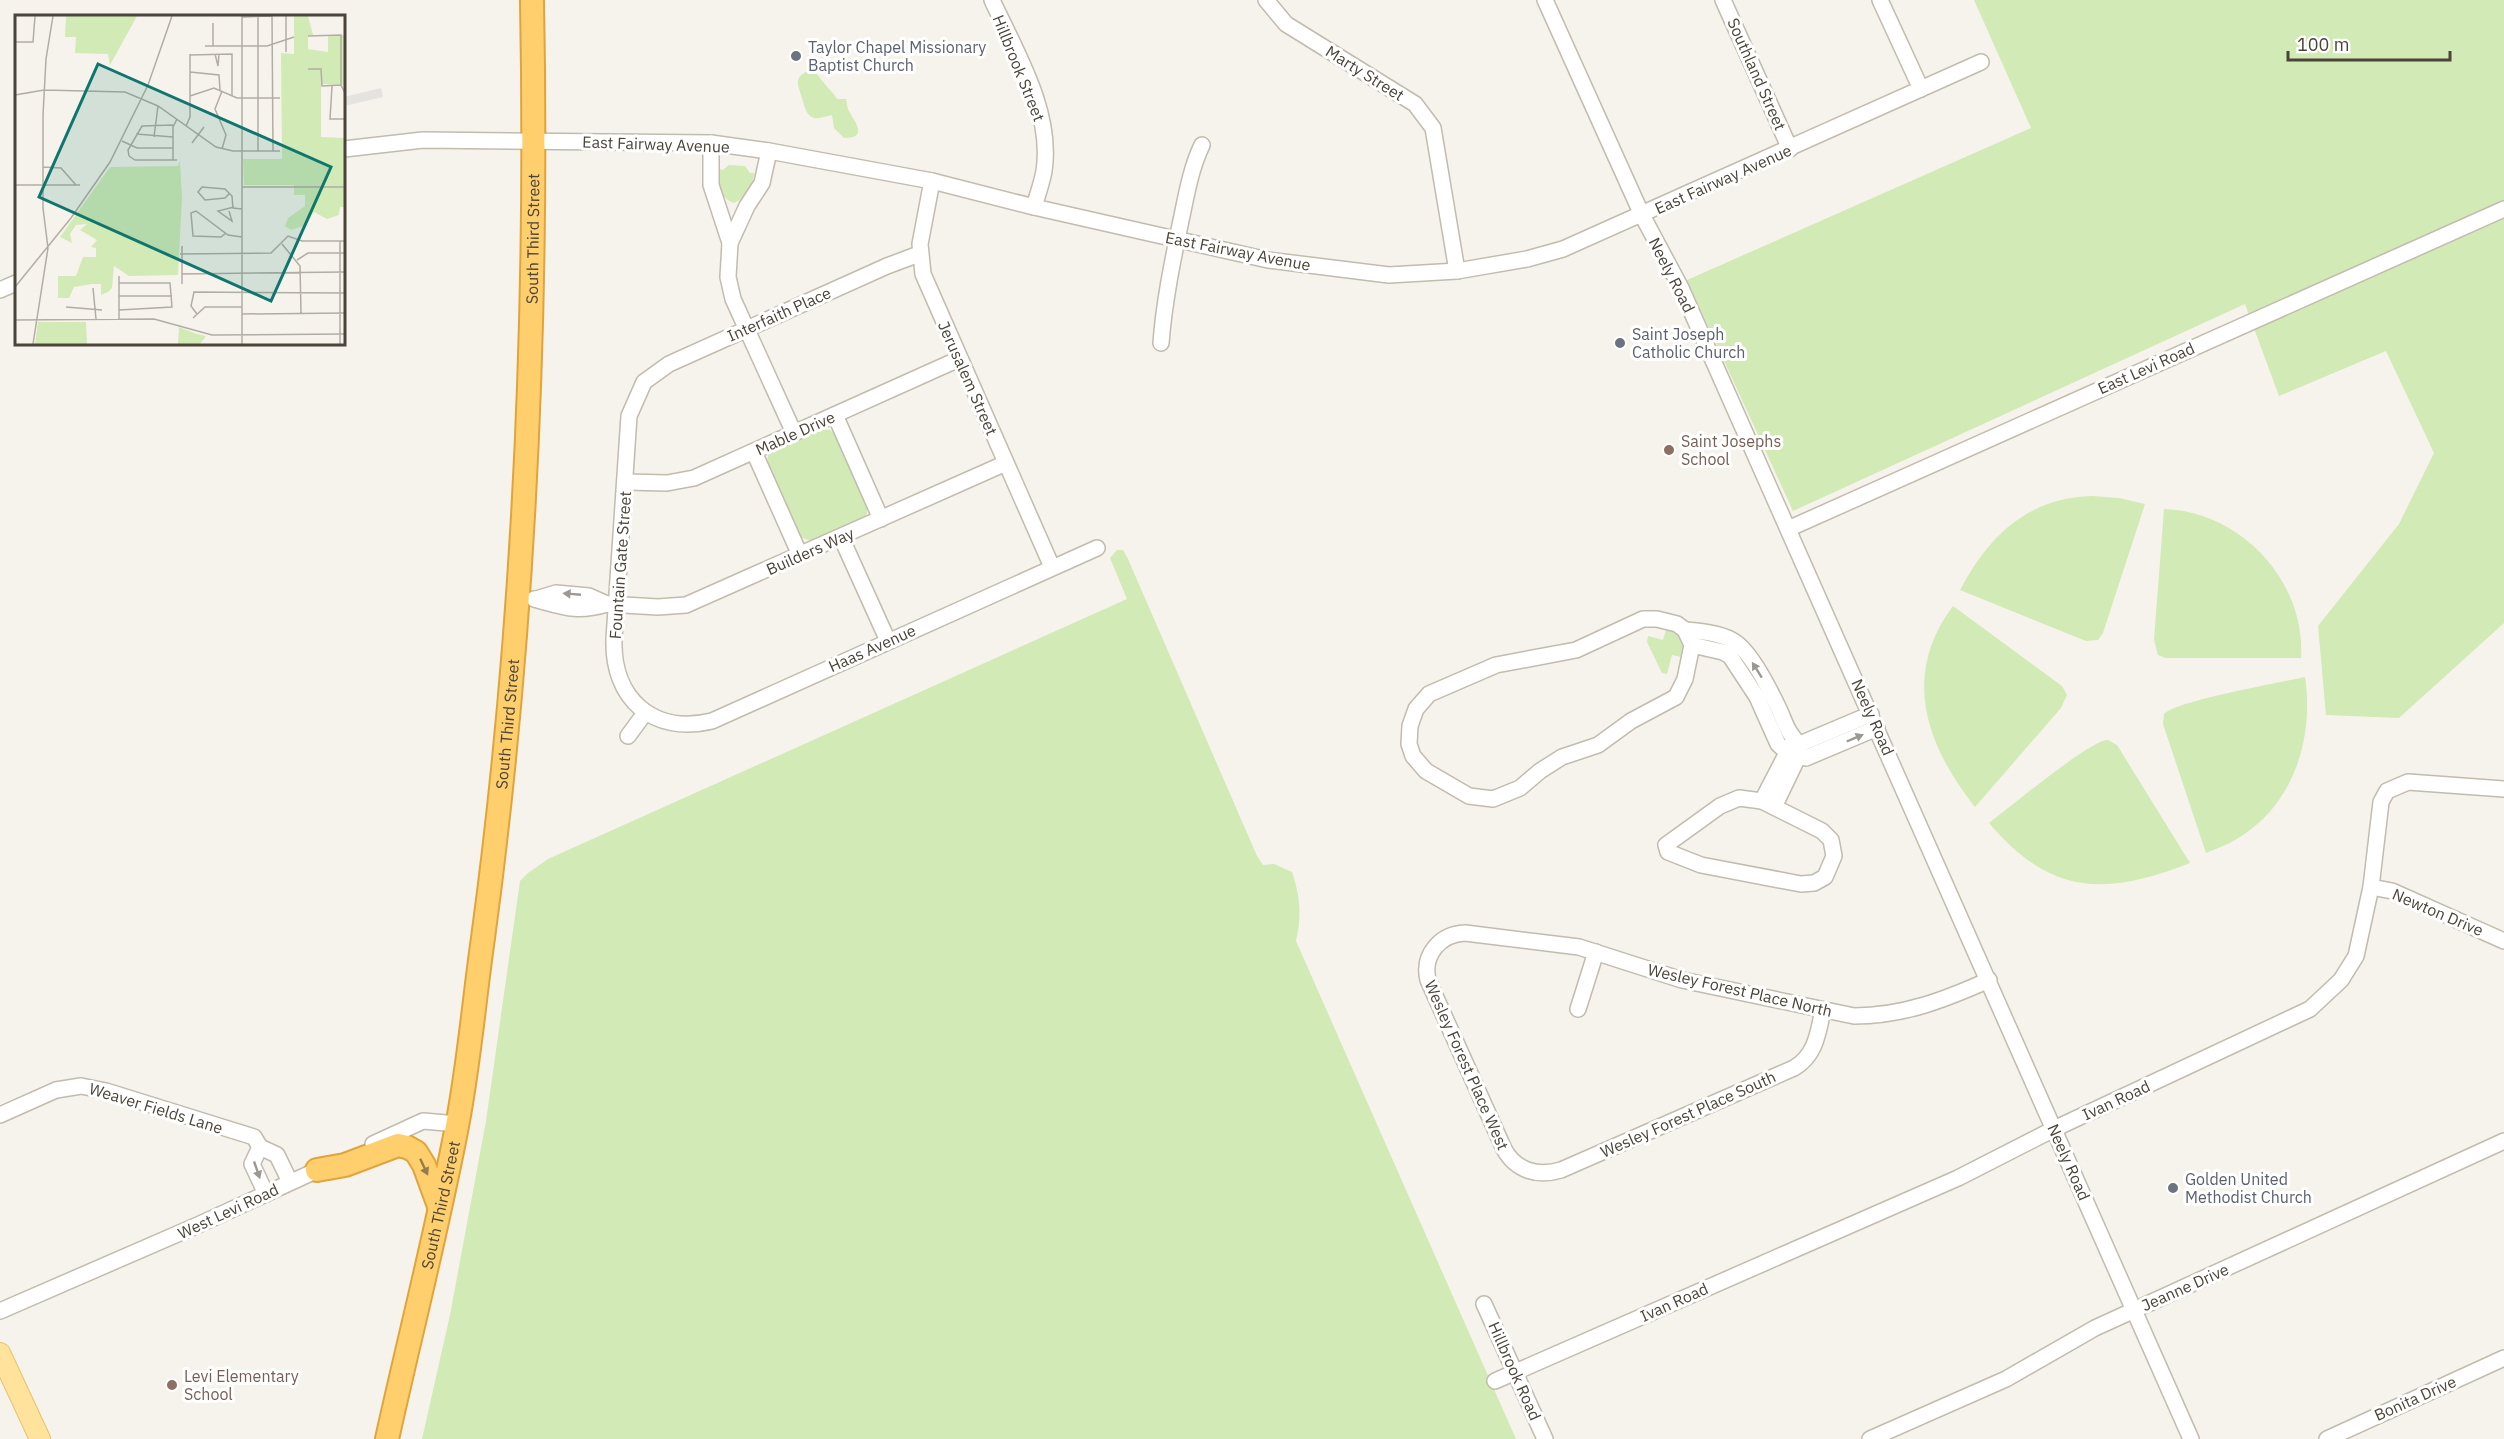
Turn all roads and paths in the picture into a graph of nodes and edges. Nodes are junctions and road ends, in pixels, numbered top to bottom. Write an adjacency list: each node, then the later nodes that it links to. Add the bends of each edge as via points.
1 (532, 0): 9 (highway, South Third Street)
2 (992, 0): 18 (street, Hillbrook Street, via 1041,113 1044,161)
3 (1266, 0): 24 (street, Marty Street, via 1286,24 1415,104 1433,128)
4 (1545, 0): 20 (street, Neely Road)
5 (1724, 0): 12 (street, Southland Street)
6 (1880, 0): 8 (street)
7 (1981, 62): 8 (street, East Fairway Avenue)
8 (1921, 89): 12 (street, East Fairway Avenue)
9 (535, 141): 10 (street, East Fairway Avenue); 13 (street, East Fairway Avenue, via 423,140); 42 (highway, South Third Street)
10 (711, 143): 14 (street, East Fairway Avenue); 16 (street, via 710,176)
11 (1202, 145): 21 (street, via 1193,163)
12 (1790, 149): 20 (street, East Fairway Avenue)
13 (345, 150)
14 (769, 151): 15 (street, East Fairway Avenue); 17 (street, via 762,183)
15 (932, 182): 18 (street, East Fairway Avenue); 23 (street, Jerusalem Street)
16 (719, 206): 17 (street); 22 (street)
17 (747, 206): 22 (street)
18 (1034, 207): 21 (street, East Fairway Avenue)
19 (2504, 209): 37 (street, East Levi Road)
20 (1642, 215): 24 (street, East Fairway Avenue, via 1563,249); 37 (street, Neely Road, via 1680,288)
21 (1177, 239): 24 (street, East Fairway Avenue, via 1268,260 1344,270 1389,275); 28 (street)
22 (730, 243): 27 (street, via 729,285)
23 (919, 254): 27 (street, Interfaith Place); 29 (street, Jerusalem Street, via 925,280)
24 (1456, 271)
25 (15, 283): 26 (street)
26 (0, 290)
27 (747, 329): 30 (street, Interfaith Place, via 663,367); 32 (street)
28 (1161, 343)
29 (959, 359): 31 (street, Mable Drive); 34 (street, Jerusalem Street)
30 (644, 382): 35 (street, Fountain Gate Street, via 629,416)
31 (835, 415): 32 (street, Mable Drive); 36 (street)
32 (794, 433): 33 (street, Mable Drive)
33 (754, 452): 35 (street, Mable Drive, via 688,480); 40 (street)
34 (1006, 463): 36 (street, Builders Way); 41 (street, Jerusalem Street)
35 (626, 482): 43 (street, Fountain Gate Street)
36 (881, 519): 38 (street, Builders Way)
37 (1788, 529): 49 (street, Neely Road)
38 (841, 537): 40 (street, Builders Way); 45 (street)
39 (1096, 548): 41 (street, Haas Avenue)
40 (800, 555): 43 (street, Builders Way, via 686,605 658,608)
41 (1052, 567): 45 (street, Haas Avenue)
42 (527, 599): 43 (street, Builders Way, via 556,593 588,596); 62 (highway, South Third Street)
43 (612, 604): 48 (street, Fountain Gate Street, via 615,666 629,697)
44 (1685, 630): 46 (street); 46 (street, via 1677,624 1643,619 1576,650 1506,663 1470,675 1429,694 1416,709 1409,738 1413,756 1425,771 1469,796 1504,796 1547,765 1598,745 1631,720 1676,697 1685,679); 47 (street, one-way to 44, via 1748,656 1735,642)
45 (888, 641): 48 (street, Haas Avenue, via 712,721 684,724)
46 (1692, 645): 47 (street, via 1730,656)
47 (1769, 705): 51 (street)
48 (645, 713): 50 (street)
49 (1874, 721): 51 (street, via 1824,743); 58 (street, Neely Road)
50 (628, 735)
51 (1795, 748): 53 (street)
52 (2504, 789): 54 (street, Ivan Road, via 2408,782 2387,791 2381,802)
53 (1768, 804): 53 (street, via 1739,798 1720,806 1666,844 1666,849 1709,867 1801,884 1820,881 1831,868 1831,840 1822,831)
54 (2371, 887): 55 (street, Newton Drive, via 2392,891); 63 (street, Ivan Road, via 2351,967 2310,1009)
55 (2504, 941)
56 (1596, 952): 57 (street, Wesley Forest Place North, via 1541,941 1460,933 1443,939); 59 (street); 60 (street, Wesley Forest Place North, via 1682,981)
57 (1428, 958): 66 (street, Wesley Forest Place West, via 1428,980 1500,1143)
58 (1989, 980): 60 (street, Wesley Forest Place North, via 1928,1006 1898,1013 1854,1016); 63 (street, Neely Road)
59 (1578, 1009)
60 (1823, 1010): 66 (street, Wesley Forest Place South, via 1813,1049 1794,1068 1561,1170 1539,1173)
61 (0, 1115): 65 (street, Weaver Fields Lane, via 56,1090 81,1086 254,1137)
62 (458, 1124): 67 (street, West Levi Road, via 423,1121); 70 (highway, South Third Street)
63 (2054, 1129): 72 (street, Neely Road); 76 (street, Ivan Road, via 1958,1178)
64 (2504, 1141): 72 (street, Jeanne Drive)
65 (260, 1147): 68 (street, Weaver Fields Lane, via 277,1155); 69 (street, one-way to 69, via 252,1164)
66 (1519, 1166)
67 (317, 1170): 68 (street, West Levi Road); 70 (highway, one-way to 70, via 345,1165 398,1145 407,1147 416,1152 424,1165)
68 (290, 1182): 69 (street, West Levi Road)
69 (266, 1194): 73 (street, West Levi Road)
70 (439, 1206): 79 (highway, South Third Street)
71 (1484, 1304): 76 (street, Hillbrook Road)
72 (2135, 1310): 81 (street, Jeanne Drive, via 2006,1378); 82 (street, Neely Road)
73 (0, 1311)
74 (0, 1353): 78 (main road)
75 (2504, 1358): 83 (street, Bonita Drive)
76 (1515, 1372): 77 (street, Ivan Road); 80 (street, Hillbrook Road)
77 (1495, 1381)
78 (40, 1439)
79 (387, 1439)
80 (1545, 1439)
81 (1870, 1439)
82 (2191, 1439)
83 (2327, 1439)

